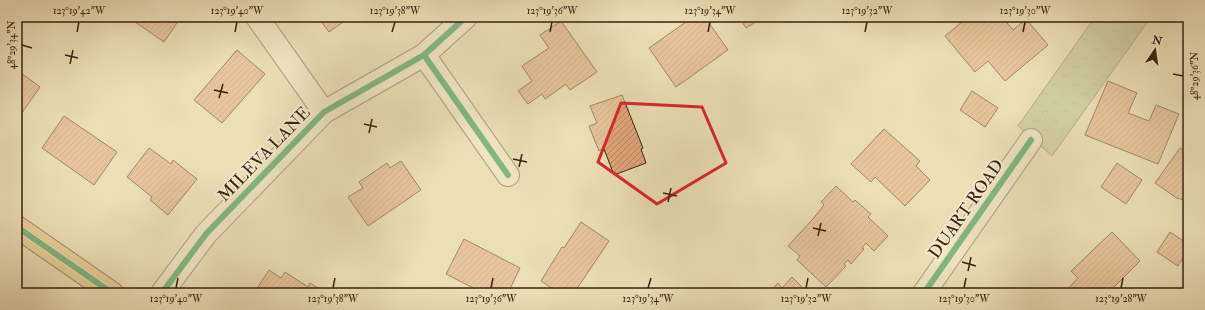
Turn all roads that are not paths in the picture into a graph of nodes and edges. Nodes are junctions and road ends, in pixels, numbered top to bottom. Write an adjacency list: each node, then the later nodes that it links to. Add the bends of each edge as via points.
1 (257, 17): 4 (street)
2 (466, 17): 3 (street, MILEVA LANE)
3 (424, 55): 4 (street, MILEVA LANE); 6 (street)
4 (324, 112): 9 (street, MILEVA LANE, via 206,234)
5 (1031, 140): 10 (street, DUART ROAD)
6 (508, 175)
7 (17, 227): 8 (main road)
8 (112, 293)
9 (162, 293)
10 (924, 293)

